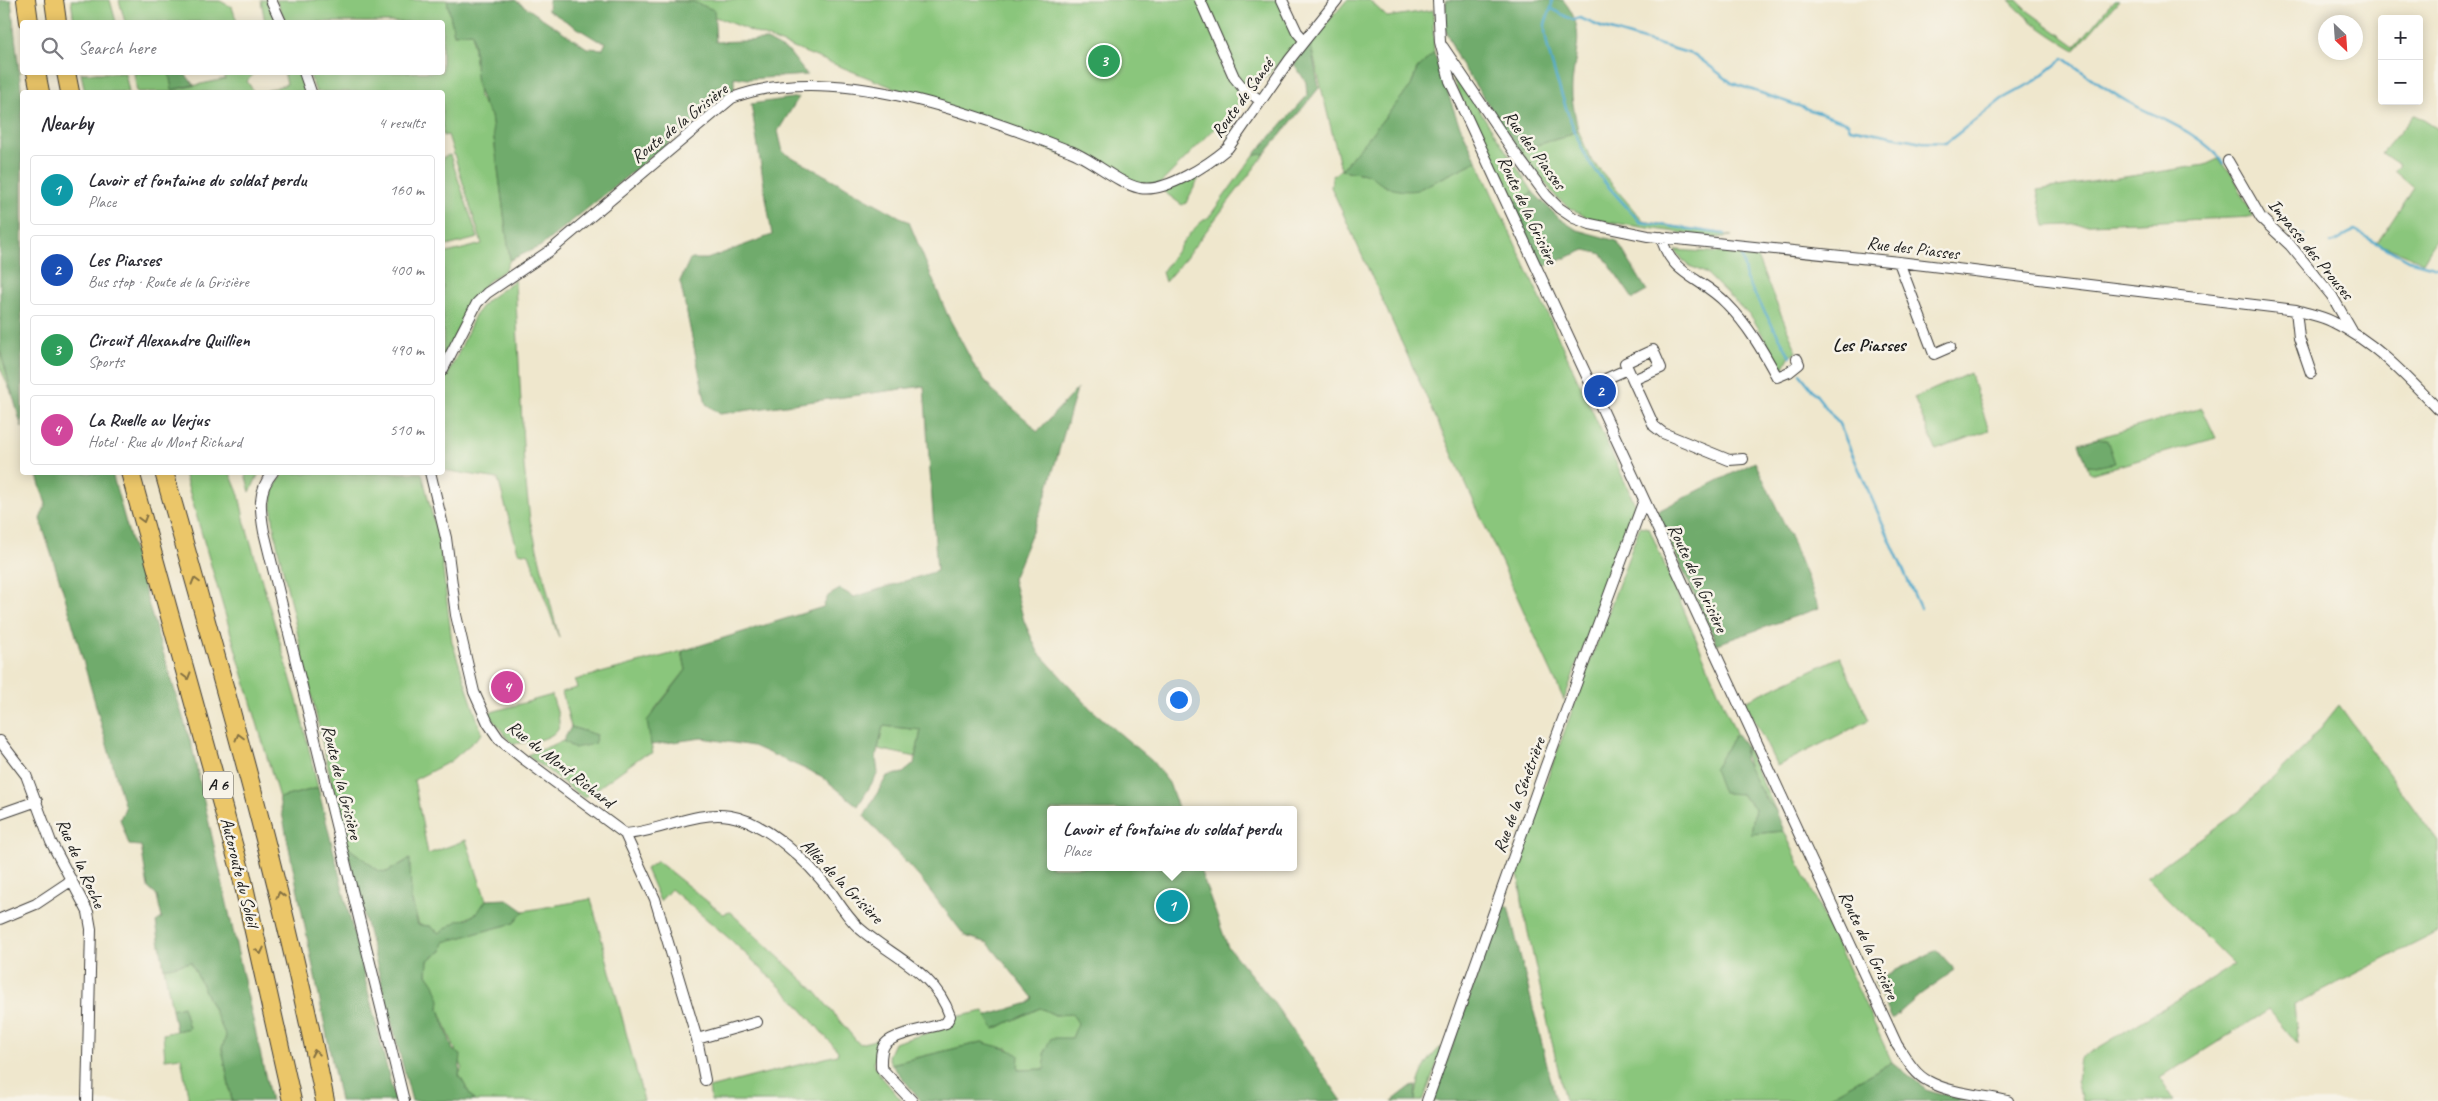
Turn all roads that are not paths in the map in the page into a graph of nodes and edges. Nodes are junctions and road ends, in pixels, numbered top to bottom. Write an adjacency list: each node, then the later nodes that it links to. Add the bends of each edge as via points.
1 (26, 0): 8 (highway)
2 (54, 0): 9 (highway)
3 (272, 0): 10 (street)
4 (1200, 0): 19 (street, via 1234,77)
5 (1282, 0): 11 (street)
6 (1337, 0): 11 (street, Route de Sancé)
7 (1438, 0): 12 (street, Route de la Grisière)
8 (28, 20)
9 (57, 20)
10 (280, 20)
11 (1304, 40): 19 (street, Route de Sancé)
12 (1440, 42): 22 (street, Rue des Piasses, via 1512,149 1558,208 1590,224); 32 (street, Route de la Grisière, via 1450,81)
13 (37, 75): 16 (highway)
14 (67, 75): 17 (highway)
15 (305, 75): 18 (street)
16 (40, 90)
17 (70, 90)
18 (310, 90)
19 (1261, 101): 21 (street, Route de Sancé, via 1236,138 1219,156 1179,180)
20 (2228, 162): 25 (street, Impasse des Prouses, via 2262,218 2290,244 2332,296)
21 (1152, 187): 28 (street, Route de la Grisière, via 1140,188 1072,152 1000,125 905,98 842,86 774,86 752,91 732,98 551,250 487,293 477,303)
22 (1661, 237): 23 (street, Rue des Piasses); 27 (street, via 1665,252 1686,276 1703,283 1747,327 1777,377 1799,364)
23 (1899, 262): 24 (street, Rue des Piasses); 26 (street, via 1934,354)
24 (2296, 310): 25 (street, Rue des Piasses, via 2332,320); 30 (street, via 2299,338)
25 (2352, 332): 33 (street, Rue des Piasses, via 2395,365)
26 (1950, 346)
27 (1797, 359)
28 (445, 366)
29 (1628, 369): 31 (street); 31 (street, via 1625,363 1653,350 1661,368); 32 (street)
30 (2311, 373)
31 (1633, 380): 34 (street, via 1654,426 1663,433 1729,460)
32 (1592, 385): 39 (street, Route de la Grisière)
33 (2438, 409)
34 (1742, 459)
35 (131, 475): 51 (highway, Autoroute du Soleil / A 6, one-way to 51, via 241,873)
36 (165, 475): 52 (highway, Autoroute du Soleil / A 6, one-way to 36, via 271,857)
37 (271, 475): 53 (street, Route de la Grisière, via 262,488 260,507 264,532)
38 (431, 475): 44 (street, Rue du Mont Richard, via 446,538 456,615 474,692 488,724 499,739 519,756)
39 (1644, 500): 55 (street, Rue de la Sénétrière); 56 (street, Route de la Grisière, via 1897,1045 1913,1069 1927,1081)
40 (0, 740): 41 (street, Rue de la Roche)
41 (4, 754): 42 (street, Rue de la Roche, via 26,775)
42 (37, 801): 43 (street); 45 (street, Rue de la Roche, via 51,842)
43 (0, 814)
44 (625, 834): 48 (street, Rue du Mont Richard, via 655,899); 54 (street, Allée de la Grisière, via 644,833 700,817 729,816 764,829 812,870 860,929 918,969 946,1003 950,1016 946,1023 892,1039 884,1046 881,1068)
45 (72, 880): 46 (street, via 36,904); 50 (street, Rue de la Roche, via 88,912 91,930)
46 (0, 919)
47 (757, 1022): 48 (street)
48 (697, 1039): 49 (street, Rue du Mont Richard)
49 (705, 1080)
50 (87, 1101)
51 (292, 1101)
52 (325, 1101)
53 (404, 1101)
54 (912, 1101)
55 (1427, 1101)
56 (2008, 1101)

